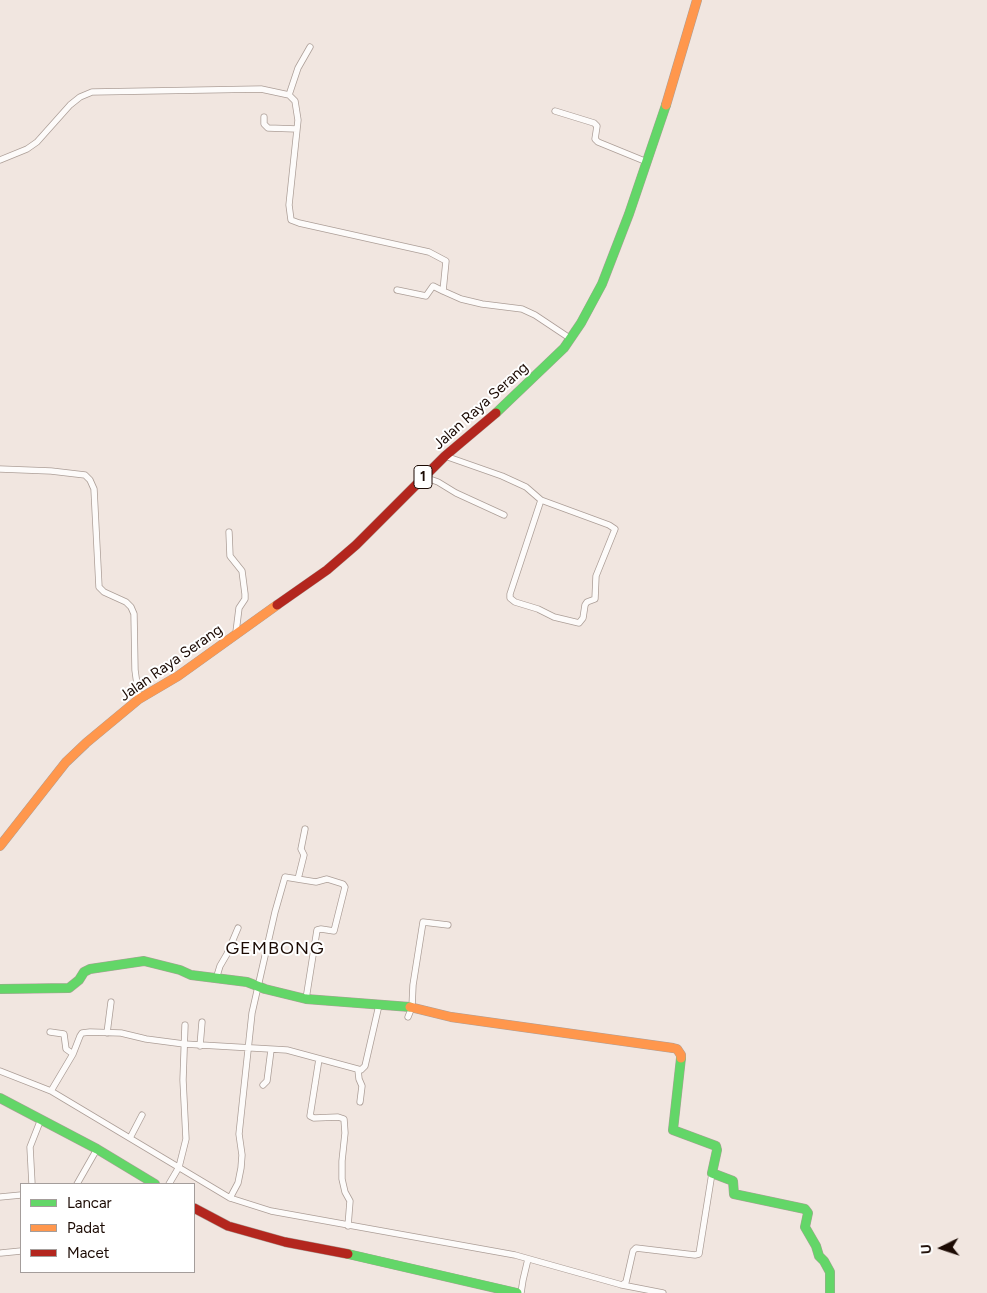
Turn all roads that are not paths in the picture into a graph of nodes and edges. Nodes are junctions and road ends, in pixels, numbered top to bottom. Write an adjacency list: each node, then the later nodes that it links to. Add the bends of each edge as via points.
1 (697, 0): 8 (main road, Jalan Raya Serang / 1)
2 (310, 48): 3 (street, via 298,68)
3 (289, 95): 6 (street, via 295,101); 7 (street, via 261,89 92,92 66,109 37,142)
4 (555, 111): 8 (street, via 594,123 598,142)
5 (264, 117): 6 (street, via 268,128)
6 (297, 129): 10 (street, via 289,205 291,220 429,252 446,261)
7 (0, 160)
8 (648, 162): 11 (main road, Jalan Raya Serang / 1, via 602,284)
9 (397, 290): 10 (street, via 425,296 433,286)
10 (443, 291): 11 (street, via 482,304 522,309)
11 (571, 339): 12 (main road, Jalan Raya Serang / 1, via 539,373)
12 (445, 456): 14 (main road, Jalan Raya Serang / 1); 15 (street, via 502,476 526,487)
13 (0, 469): 19 (street, via 51,470 85,476 90,480 94,488 99,587 126,602 134,614 135,670)
14 (424, 477): 16 (street); 18 (main road, Jalan Raya Serang / 1, via 327,570)
15 (541, 500): 15 (street, via 510,598 554,617 579,622 587,602 595,599 596,576 616,529)
16 (504, 515)
17 (229, 532): 18 (street, via 230,556 242,571 245,594 239,608)
18 (236, 634): 19 (main road, Jalan Raya Serang / 1)
19 (140, 699): 21 (main road, Jalan Raya Serang / 1, via 66,762)
20 (305, 829): 22 (street, via 301,849 304,855)
21 (0, 846)
22 (298, 879): 26 (street, via 288,877 284,880); 28 (street, via 316,882 327,879 345,887 334,931 317,930)
23 (448, 925): 31 (street, via 423,922)
24 (238, 928): 25 (street)
25 (216, 979): 26 (main road); 27 (main road, via 144,961 84,972 69,988)
26 (259, 986): 28 (main road); 39 (street, via 252,1014)
27 (0, 989)
28 (306, 999): 30 (main road)
29 (111, 1002): 36 (street)
30 (379, 1005): 31 (main road); 43 (street, via 364,1066)
31 (412, 1007): 32 (street); 54 (main road, via 450,1017 677,1049 680,1055 673,1130 716,1146)
32 (408, 1016)
33 (202, 1022): 38 (street)
34 (185, 1025): 37 (street)
35 (50, 1032): 41 (street, via 64,1034 66,1049)
36 (107, 1032): 37 (street); 41 (street, via 82,1033)
37 (184, 1044): 38 (street); 53 (street, via 186,1139)
38 (200, 1046): 39 (street)
39 (249, 1049): 40 (street); 61 (street, via 239,1134 241,1168)
40 (271, 1050): 42 (street, via 287,1050); 45 (street, via 267,1082)
41 (73, 1054): 46 (street)
42 (319, 1059): 43 (street); 63 (street, via 310,1116 344,1119 342,1179 350,1201)
43 (358, 1070): 48 (street, via 362,1086)
44 (0, 1071): 46 (street)
45 (263, 1085)
46 (51, 1090): 51 (street)
47 (0, 1098): 50 (main road)
48 (360, 1102)
49 (142, 1115): 51 (street)
50 (41, 1119): 52 (main road); 55 (street, via 30,1147)
51 (130, 1138): 53 (street)
52 (97, 1149): 56 (street); 57 (main road)
53 (177, 1168): 58 (street); 61 (street)
54 (712, 1173): 67 (street, via 699,1254 636,1248); 71 (main road, via 733,1181 736,1195 805,1209 808,1213 805,1227 830,1272)
55 (32, 1183)
56 (78, 1183)
57 (152, 1183)
58 (170, 1183)
59 (20, 1195): 60 (street)
60 (0, 1197)
61 (230, 1198): 63 (street, via 271,1211)
62 (195, 1209): 68 (main road, via 228,1226 268,1238)
63 (348, 1226): 66 (street, via 515,1255)
64 (20, 1251): 65 (street)
65 (1, 1253)
66 (527, 1262): 67 (street); 69 (street)
67 (622, 1286): 70 (street)
68 (517, 1293)
69 (521, 1293)
70 (663, 1293)
71 (830, 1293)

